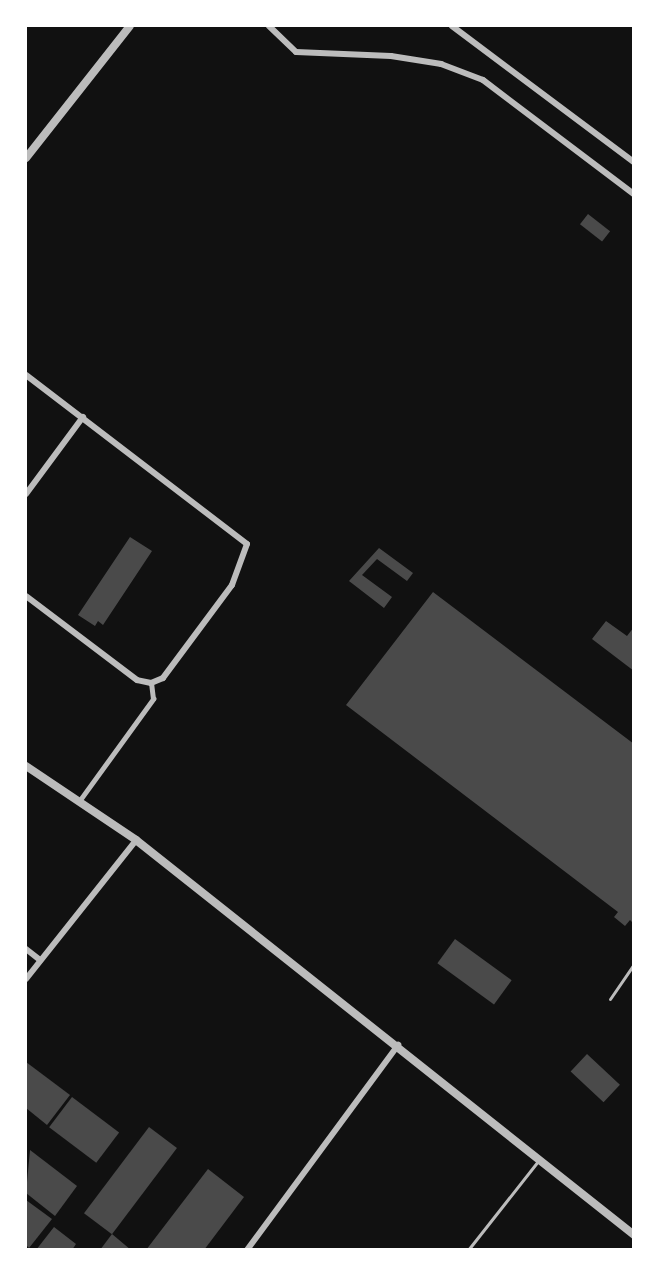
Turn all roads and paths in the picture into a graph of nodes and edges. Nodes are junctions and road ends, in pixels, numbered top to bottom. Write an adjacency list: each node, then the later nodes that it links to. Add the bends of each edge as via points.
1 (130, 26): 4 (street)
2 (268, 26): 6 (street, via 296,52 390,56 441,64 483,80)
3 (452, 26): 5 (street)
4 (26, 158)
5 (633, 162)
6 (633, 194)
7 (26, 375): 8 (street)
8 (83, 417): 9 (street); 11 (street, via 247,544 232,585 163,678)
9 (26, 494)
10 (26, 596): 11 (street, via 137,680)
11 (151, 683): 13 (street, via 153,699)
12 (26, 766): 13 (street)
13 (80, 800): 14 (street)
14 (136, 840): 16 (street); 20 (street)
15 (26, 949): 16 (street)
16 (39, 960): 18 (street)
17 (633, 964): 19 (lane)
18 (26, 979)
19 (610, 999)
20 (398, 1044): 21 (street); 23 (street)
21 (540, 1159): 22 (street); 24 (lane)
22 (633, 1235)
23 (247, 1250)
24 (468, 1250)

